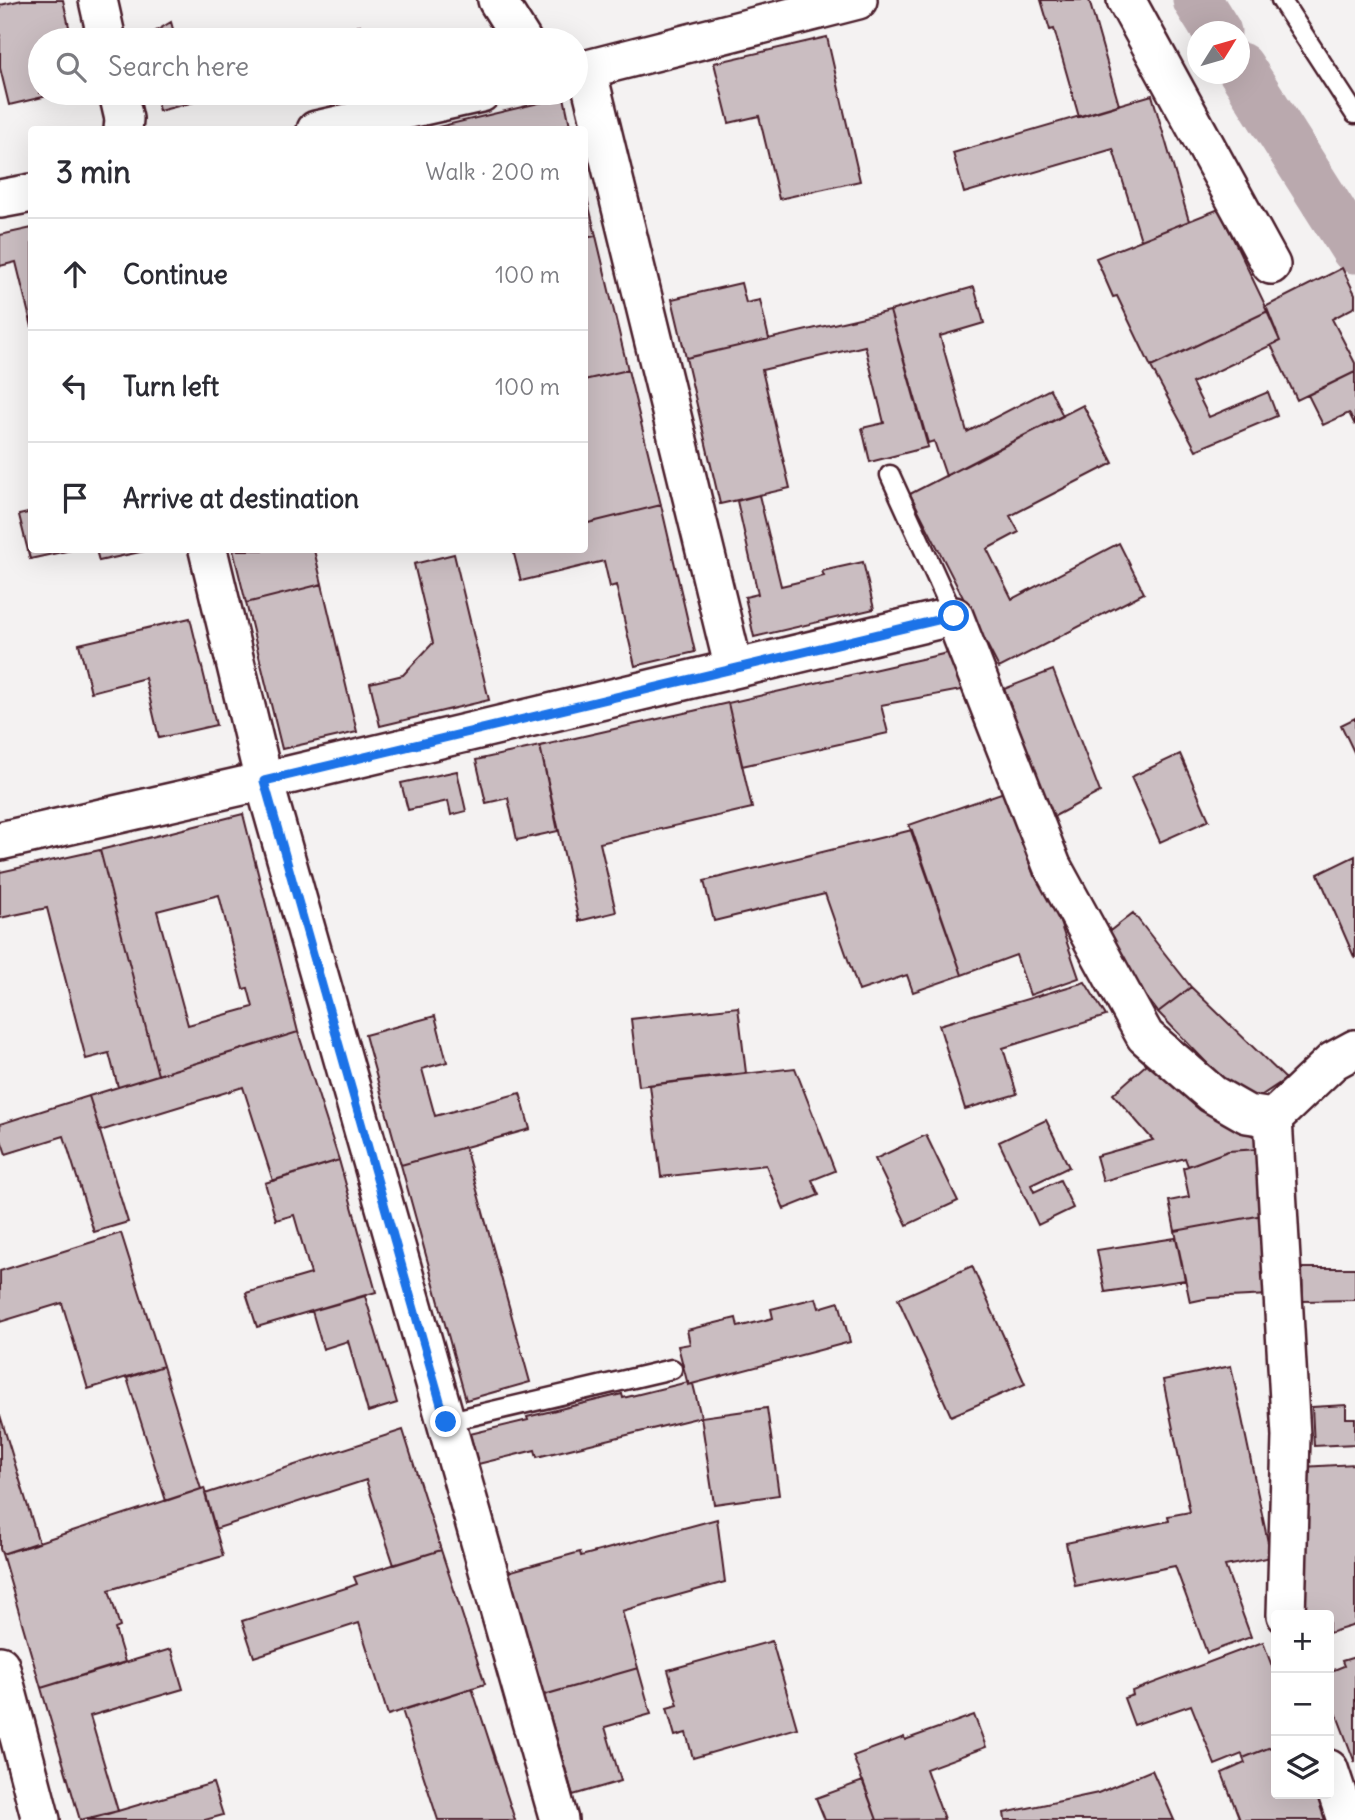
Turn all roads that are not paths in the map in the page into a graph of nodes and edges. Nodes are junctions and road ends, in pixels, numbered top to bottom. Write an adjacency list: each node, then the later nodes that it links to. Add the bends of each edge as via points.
1 (98, 0): 6 (street)
2 (497, 0): 7 (street)
3 (858, 0): 8 (street)
4 (1126, 0): 17 (street)
5 (1281, 0): 12 (lane)
6 (104, 28)
7 (514, 28)
8 (588, 69)
9 (588, 98): 21 (street)
10 (121, 105): 13 (street)
11 (427, 105): 14 (street)
12 (1355, 114)
13 (123, 126)
14 (334, 126)
15 (28, 193): 16 (street)
16 (0, 199)
17 (1271, 265)
18 (890, 475): 20 (lane)
19 (209, 553): 22 (street)
20 (954, 616): 21 (street); 25 (street, via 1052,866 1145,1036 1212,1094 1247,1114)
21 (734, 669): 22 (street)
22 (264, 781): 23 (street); 27 (street)
23 (0, 841)
24 (1355, 1049): 25 (street, via 1333,1061)
25 (1273, 1118): 28 (street, via 1291,1436)
26 (672, 1369): 27 (lane)
27 (446, 1422): 32 (street)
28 (1286, 1610)
29 (0, 1665): 31 (street)
30 (1334, 1784): 33 (street)
31 (41, 1820)
32 (559, 1820)
33 (1346, 1820)

